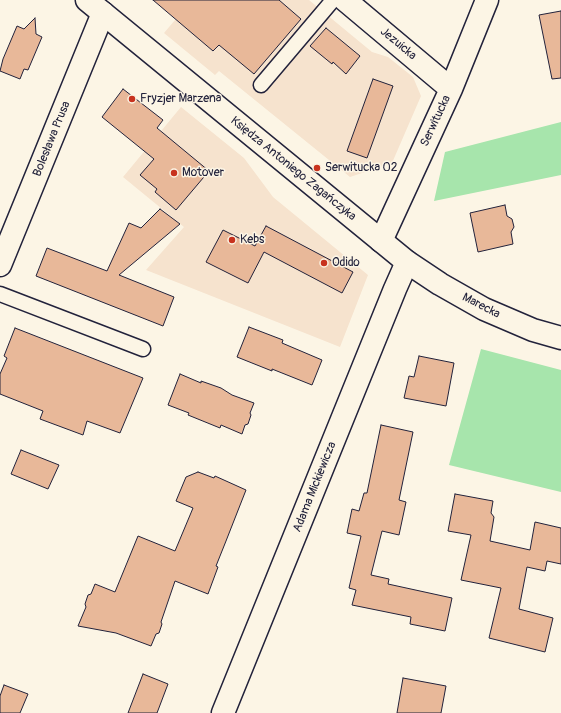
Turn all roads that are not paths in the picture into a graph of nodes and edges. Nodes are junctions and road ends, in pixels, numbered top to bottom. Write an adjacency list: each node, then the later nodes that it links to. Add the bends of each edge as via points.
1 (333, 0): 5 (lane)
2 (345, 0): 6 (street, Jezuicka)
3 (488, 0): 6 (street, Serwitucka)
4 (95, 7): 7 (street, Księdza Antoniego Zagańczyka); 9 (street, Bolesława Prusa)
5 (262, 84)
6 (451, 89): 7 (street, Serwitucka)
7 (381, 241): 8 (street, Księdza Antoniego Zagańczyka)
8 (407, 262): 11 (street, Marecka, via 484,309 533,330); 13 (street, Adama Mickiewicza)
9 (0, 265)
10 (0, 294): 12 (lane)
11 (561, 338)
12 (143, 349)
13 (224, 713)

